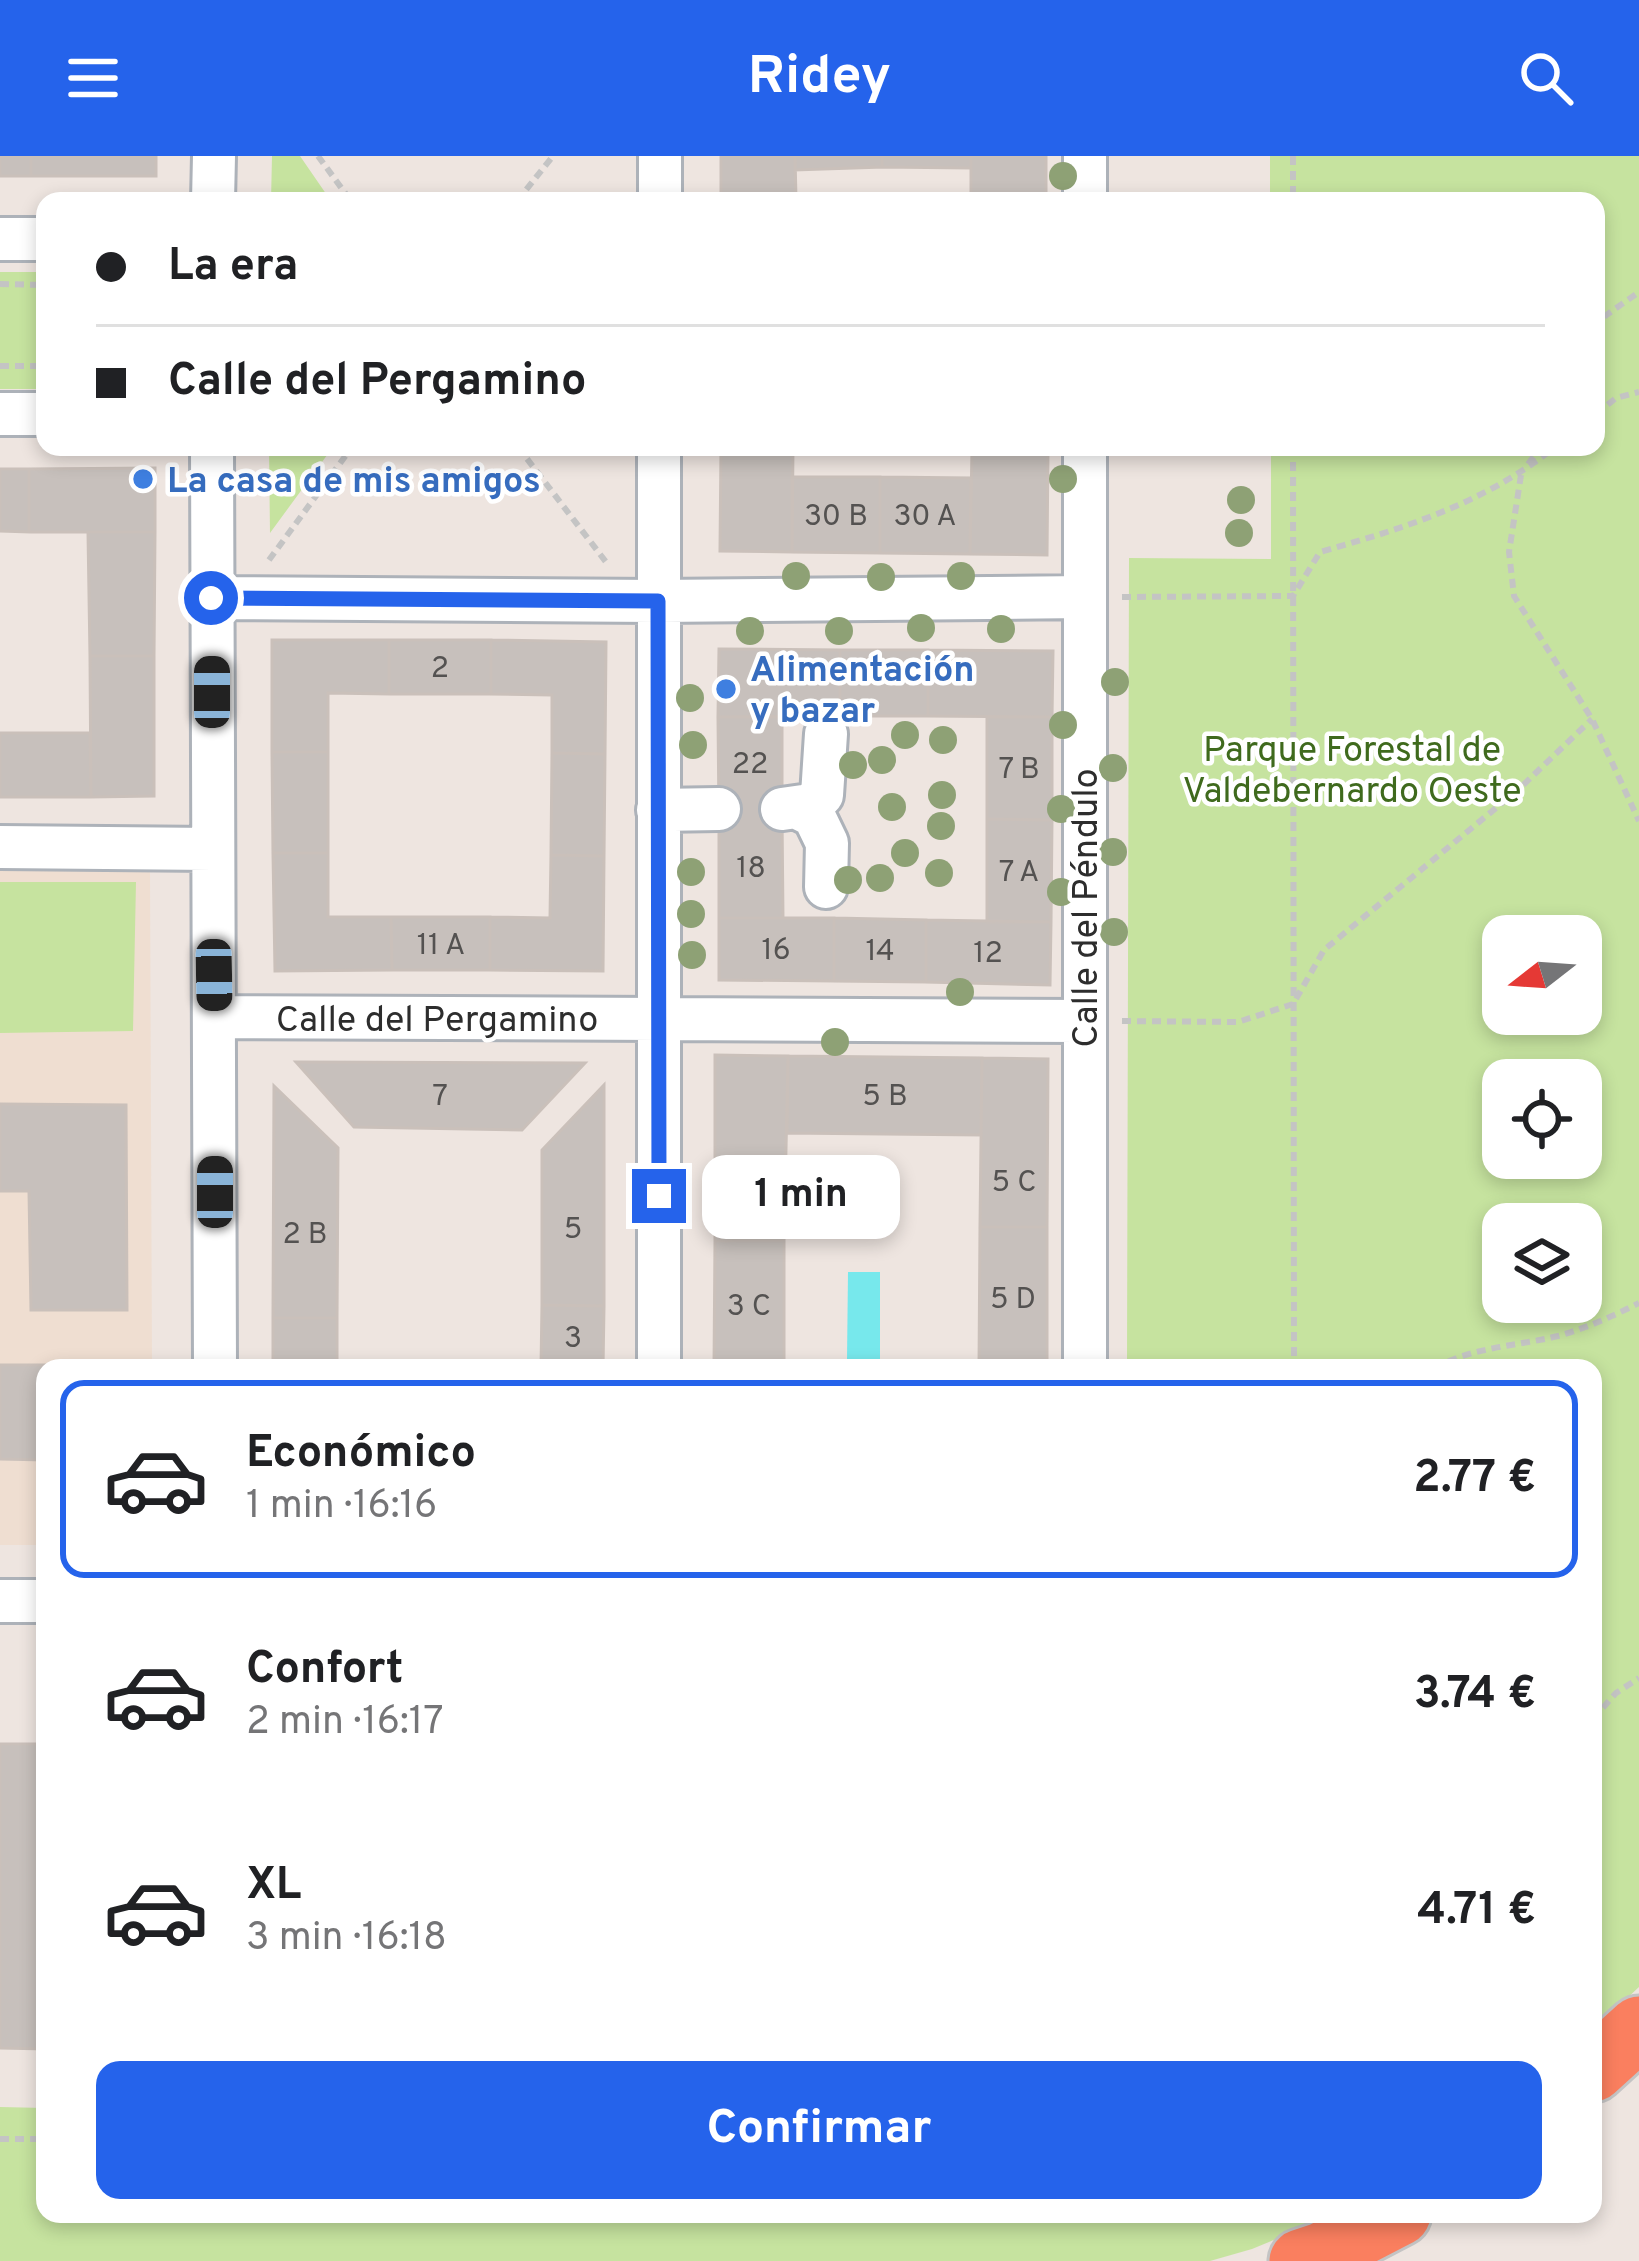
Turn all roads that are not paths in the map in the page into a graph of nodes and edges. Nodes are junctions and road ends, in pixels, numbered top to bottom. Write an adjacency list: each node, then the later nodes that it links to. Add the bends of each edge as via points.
1 (214, 156): 4 (street)
2 (660, 156): 5 (street)
3 (1085, 156): 6 (street)
4 (213, 192)
5 (660, 192)
6 (1085, 192)
7 (0, 239): 8 (street)
8 (36, 239)
9 (0, 414): 10 (street)
10 (36, 414)
11 (212, 456): 15 (street)
12 (659, 456): 16 (street)
13 (1085, 456): 14 (street, Calle del Péndulo)
14 (1085, 597): 16 (street); 25 (street, Calle del Péndulo)
15 (211, 598): 16 (street); 21 (street)
16 (658, 601): 19 (street)
17 (826, 734): 22 (street, via 822,795 791,809 814,816 827,843)
18 (719, 809): 19 (street)
19 (658, 810): 24 (street)
20 (0, 847): 21 (street)
21 (212, 849): 23 (street)
22 (826, 886)
23 (215, 1017): 24 (street, Calle del Pergamino); 26 (street)
24 (659, 1019): 25 (street, Calle del Pergamino); 27 (street)
25 (1084, 1021): 28 (street, Calle del Péndulo)
26 (215, 1359)
27 (659, 1359)
28 (1085, 1359)
29 (0, 1601): 30 (street)
30 (36, 1601)
31 (1639, 2028): 32 (highway)
32 (1602, 2062)
33 (1382, 2223): 34 (highway)
34 (1301, 2261)

